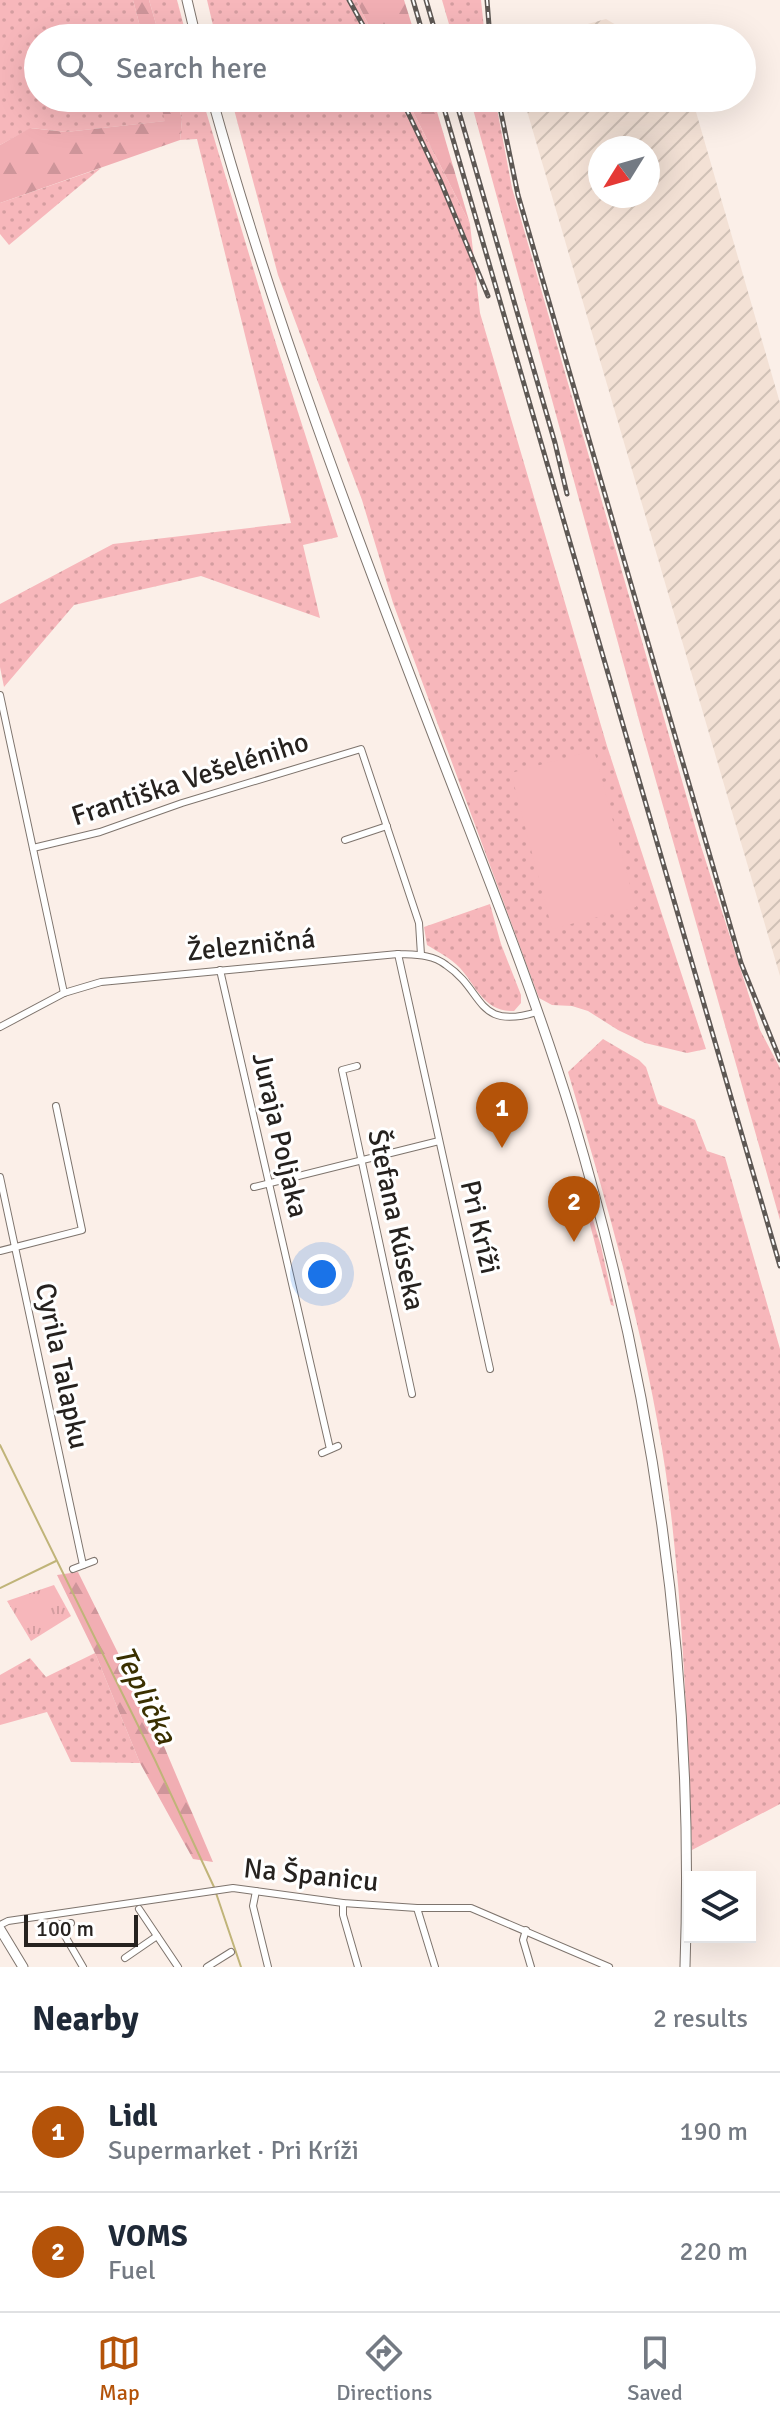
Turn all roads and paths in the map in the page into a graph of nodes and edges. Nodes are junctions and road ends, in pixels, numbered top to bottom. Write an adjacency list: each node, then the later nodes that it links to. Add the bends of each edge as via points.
1 (187, 0): 2 (main road)
2 (193, 24)
3 (216, 112): 12 (main road, via 258,257 328,462)
4 (0, 695): 7 (street)
5 (387, 826): 6 (street); 7 (street, Františka Vešeléniho, via 361,749 100,832); 9 (street, via 419,923)
6 (345, 840)
7 (33, 848): 11 (street)
8 (398, 954): 9 (street, Železničná); 10 (street, Železničná); 16 (street, Pri Kríži)
9 (421, 955): 12 (street, Železničná, via 454,971 493,1013 512,1018)
10 (220, 970): 11 (street, Železničná, via 101,982); 19 (street, Juraja Poljaka)
11 (64, 993): 13 (street, Železničná)
12 (537, 1012): 50 (main road, via 612,1262 654,1466 683,1756)
13 (0, 1027)
14 (357, 1066): 17 (street, Štefana Kúseka, via 342,1070)
15 (56, 1106): 21 (street, via 82,1230)
16 (439, 1141): 17 (street); 23 (street, Pri Kríži)
17 (361, 1160): 19 (street); 24 (street, Štefana Kúseka)
18 (0, 1177): 21 (street, Cyrila Talapku)
19 (268, 1184): 20 (street); 25 (street, Juraja Poljaka, via 334,1448)
20 (254, 1187)
21 (15, 1247): 22 (street); 27 (street, Cyrila Talapku)
22 (0, 1251)
23 (490, 1369)
24 (412, 1394)
25 (322, 1453)
26 (94, 1561): 27 (street)
27 (83, 1565): 28 (street)
28 (73, 1569)
29 (256, 1891): 30 (street, Na Španicu); 36 (street, Na Španicu, via 216,1889 8,1921); 45 (street, via 253,1906)
30 (343, 1903): 31 (street, Na Španicu); 46 (street)
31 (417, 1908): 37 (street, Na Španicu, via 471,1908); 47 (street)
32 (139, 1909): 38 (street)
33 (71, 1923): 34 (street)
34 (58, 1924): 35 (street); 42 (street)
35 (46, 1926)
36 (0, 1927): 41 (main road)
37 (526, 1930): 48 (street, via 523,1940); 49 (street, Na Španicu)
38 (157, 1936): 40 (street); 43 (street)
39 (231, 1952): 44 (street)
40 (125, 1958)
41 (23, 1967)
42 (83, 1967)
43 (178, 1967)
44 (207, 1967)
45 (268, 1967)
46 (358, 1967)
47 (435, 1967)
48 (531, 1967)
49 (609, 1967)
50 (685, 1967)

